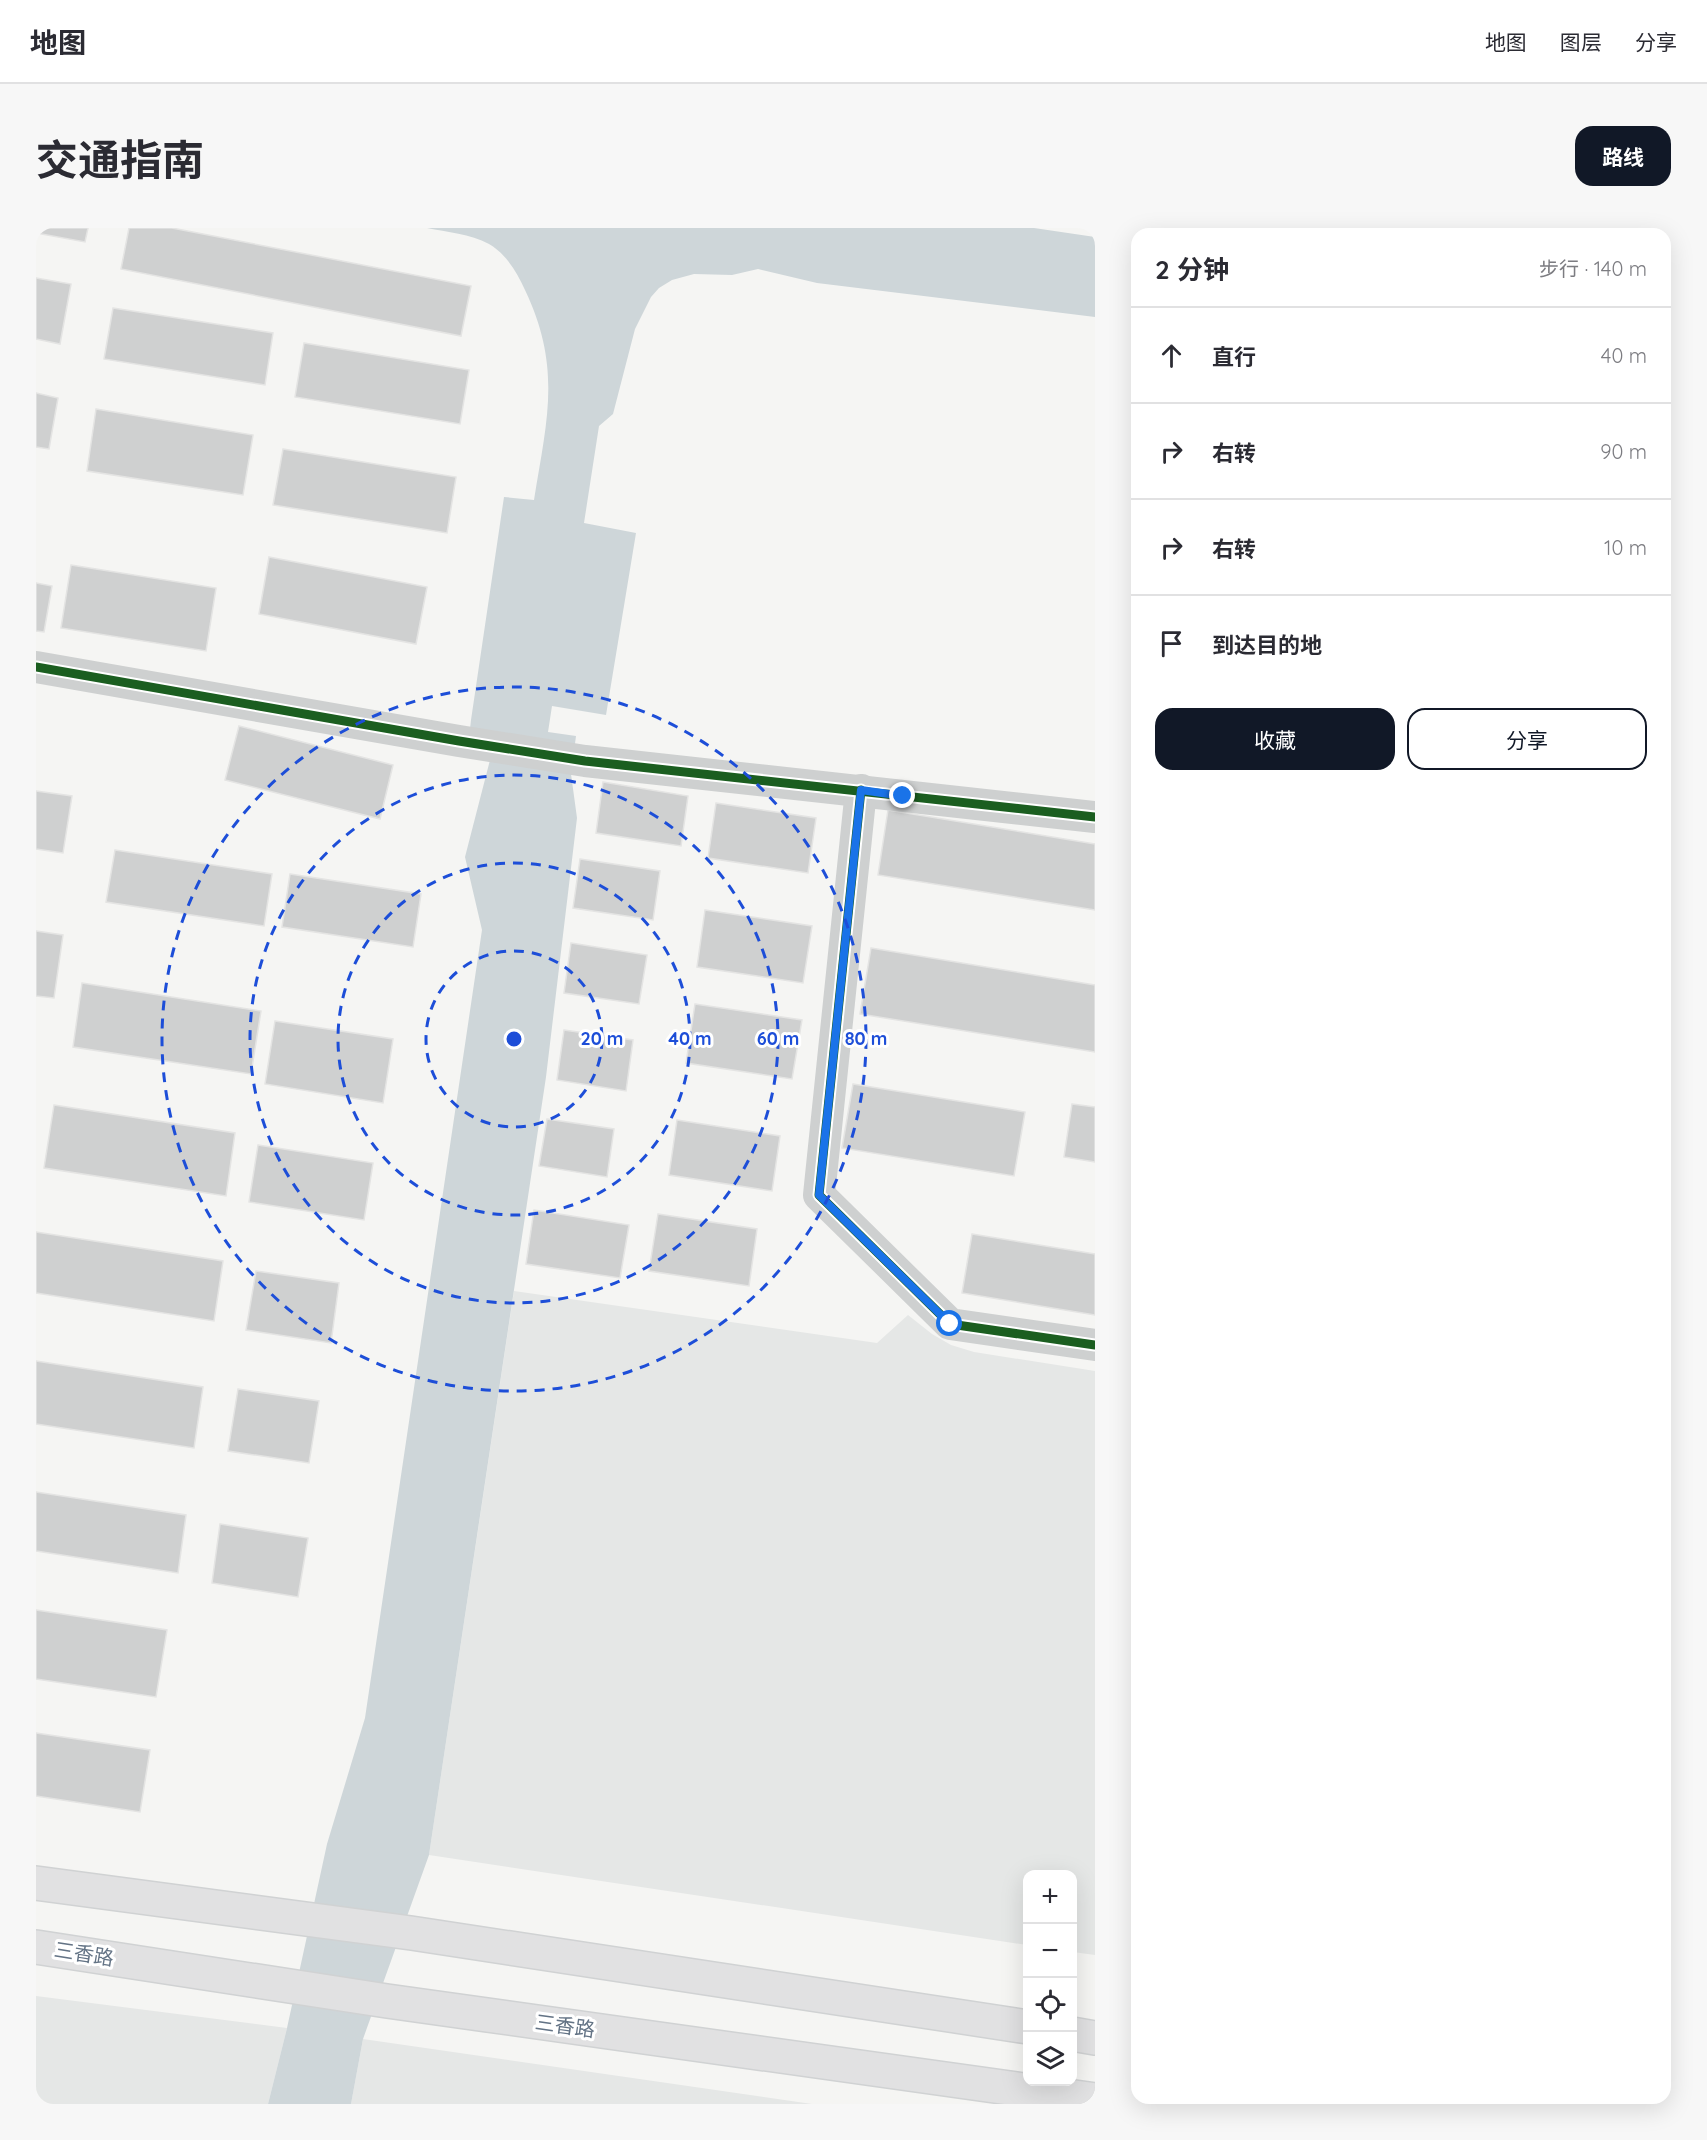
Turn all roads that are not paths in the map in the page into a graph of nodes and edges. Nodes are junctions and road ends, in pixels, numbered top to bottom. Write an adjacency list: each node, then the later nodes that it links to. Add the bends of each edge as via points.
1 (36, 667): 2 (street, via 585,761)
2 (861, 790): 3 (street); 4 (street, via 819,1195 950,1324)
3 (1095, 817)
4 (1095, 1345)
5 (36, 1883): 7 (main road, via 411,1933)
6 (36, 1947): 10 (main road, 三香路, via 387,2001)
7 (1023, 2027)
8 (1077, 2035): 9 (main road)
9 (1095, 2038)
10 (1095, 2100)

